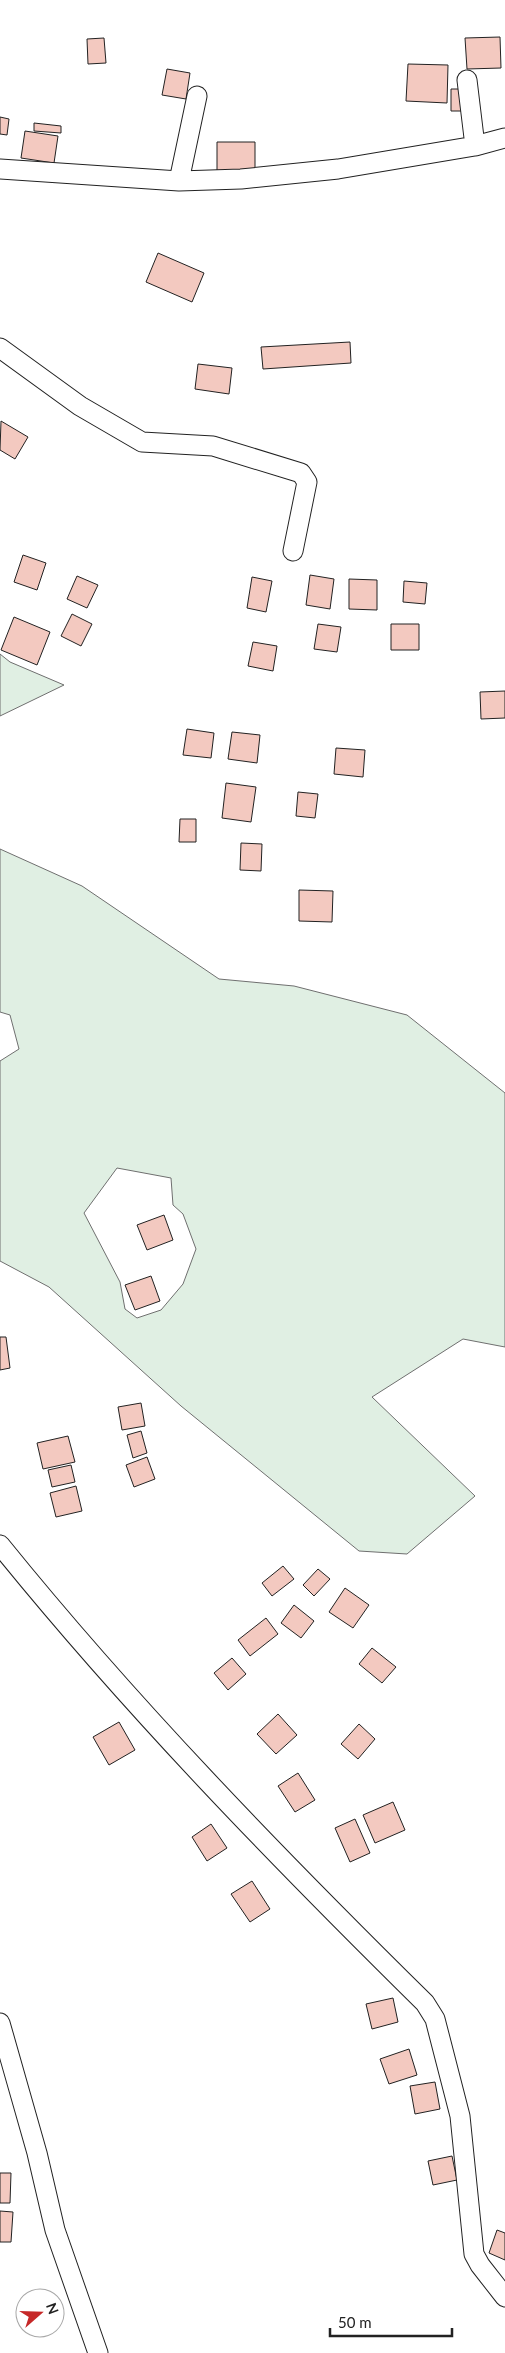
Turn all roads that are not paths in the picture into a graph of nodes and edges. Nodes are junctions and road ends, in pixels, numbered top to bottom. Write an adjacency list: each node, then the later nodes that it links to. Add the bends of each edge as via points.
1 (467, 80): 4 (street)
2 (197, 96): 6 (street)
3 (505, 138): 4 (street)
4 (474, 146): 6 (street, via 338,168 241,179)
5 (0, 168): 6 (street)
6 (179, 181)
7 (0, 348): 8 (street, via 80,406 142,442 213,446 301,473 307,482)
8 (293, 551)
9 (0, 1544): 11 (street, via 197,1770 425,2003 435,2019 460,2116 474,2254)
10 (0, 2023): 12 (street, via 55,2230)
11 (505, 2297)
12 (98, 2353)

